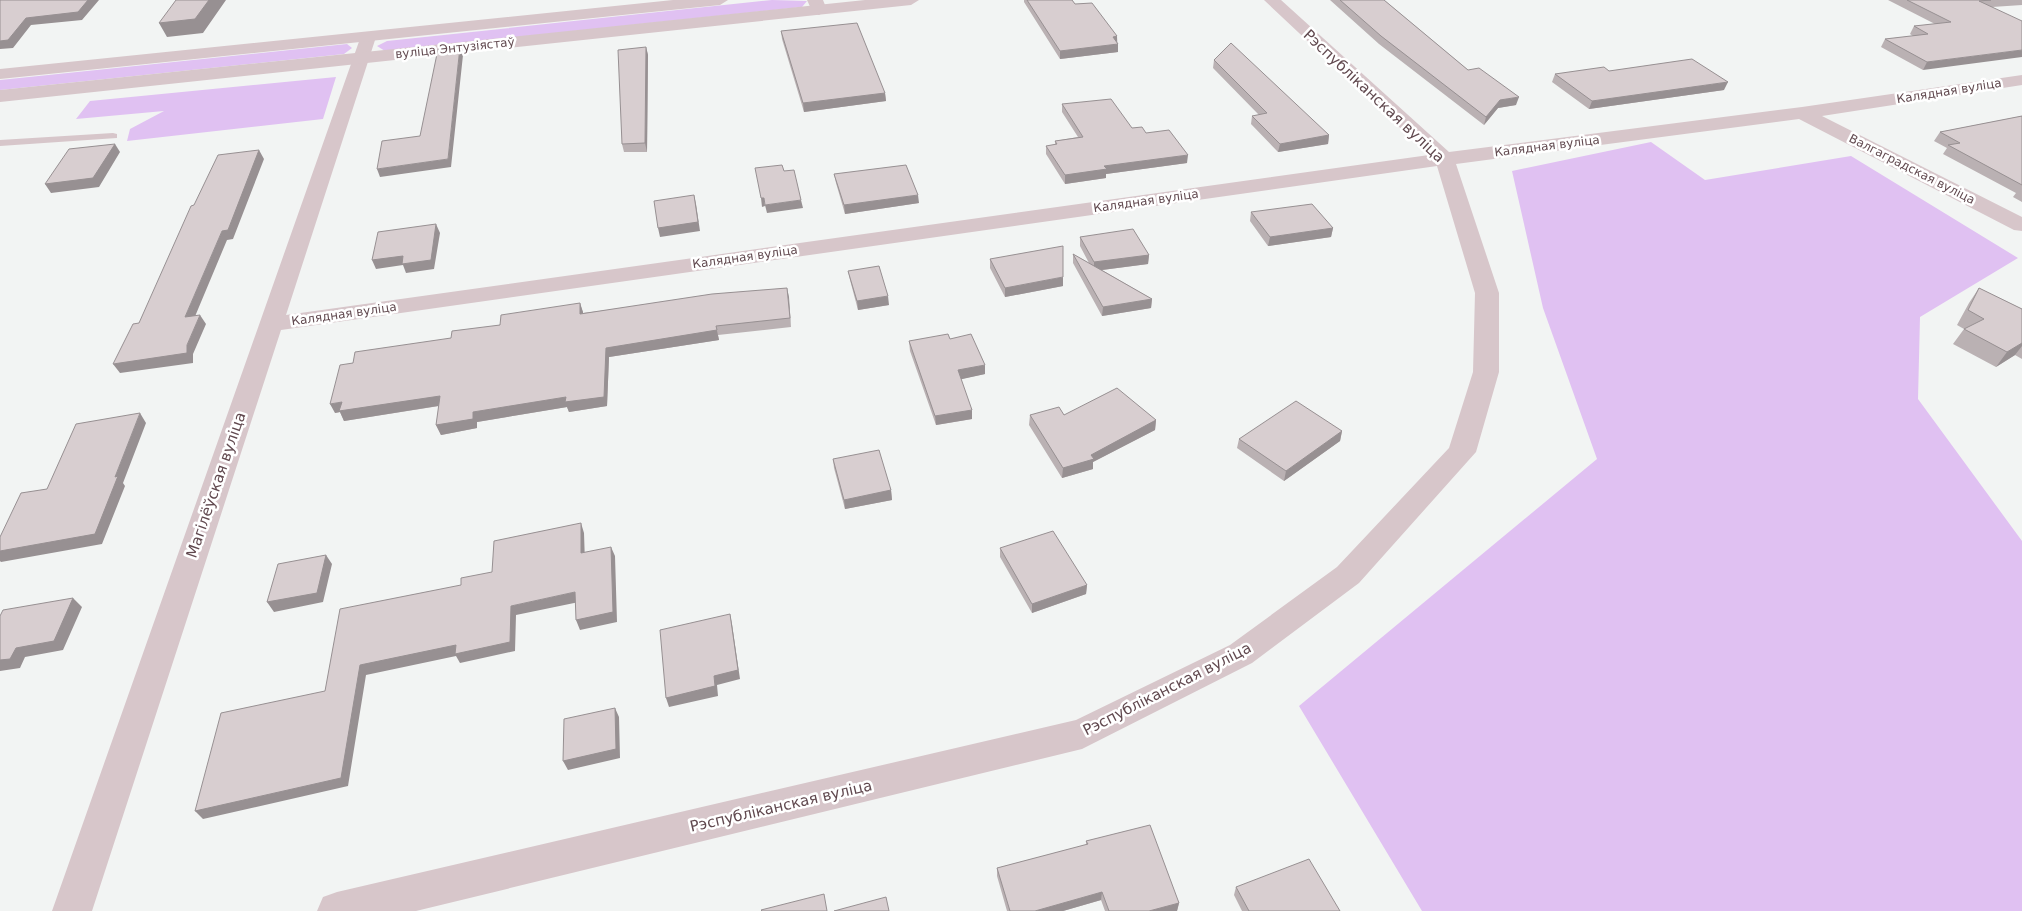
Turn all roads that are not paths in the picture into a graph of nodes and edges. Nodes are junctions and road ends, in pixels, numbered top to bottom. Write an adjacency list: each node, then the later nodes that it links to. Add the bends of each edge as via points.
1 (720, 0): 5 (street, вуліца Энтузіястаў)
2 (911, 0): 4 (street, вуліца Энтузіястаў)
3 (1272, 0): 12 (street, Рэспубліканская вуліца)
4 (817, 5): 5 (street, вуліца Энтузіястаў)
5 (364, 48): 6 (street, вуліца Энтузіястаў); 8 (street, вуліца Энтузіястаў); 14 (street, Магілёўская вуліца)
6 (0, 74)
7 (2022, 80): 9 (street, Калядная вуліца)
8 (0, 96)
9 (1802, 112): 12 (street, Калядная вуліца); 13 (street, Валгаградская вуліца)
10 (113, 136): 11 (lane)
11 (0, 143)
12 (1445, 159): 14 (street, Калядная вуліца); 16 (street, Рэспубліканская вуліца, via 1487,292 1486,372 1462,452 1348,576 1241,654 1082,734)
13 (2022, 225)
14 (270, 324): 15 (street, Магілёўская вуліца)
15 (72, 911)
16 (338, 911)

